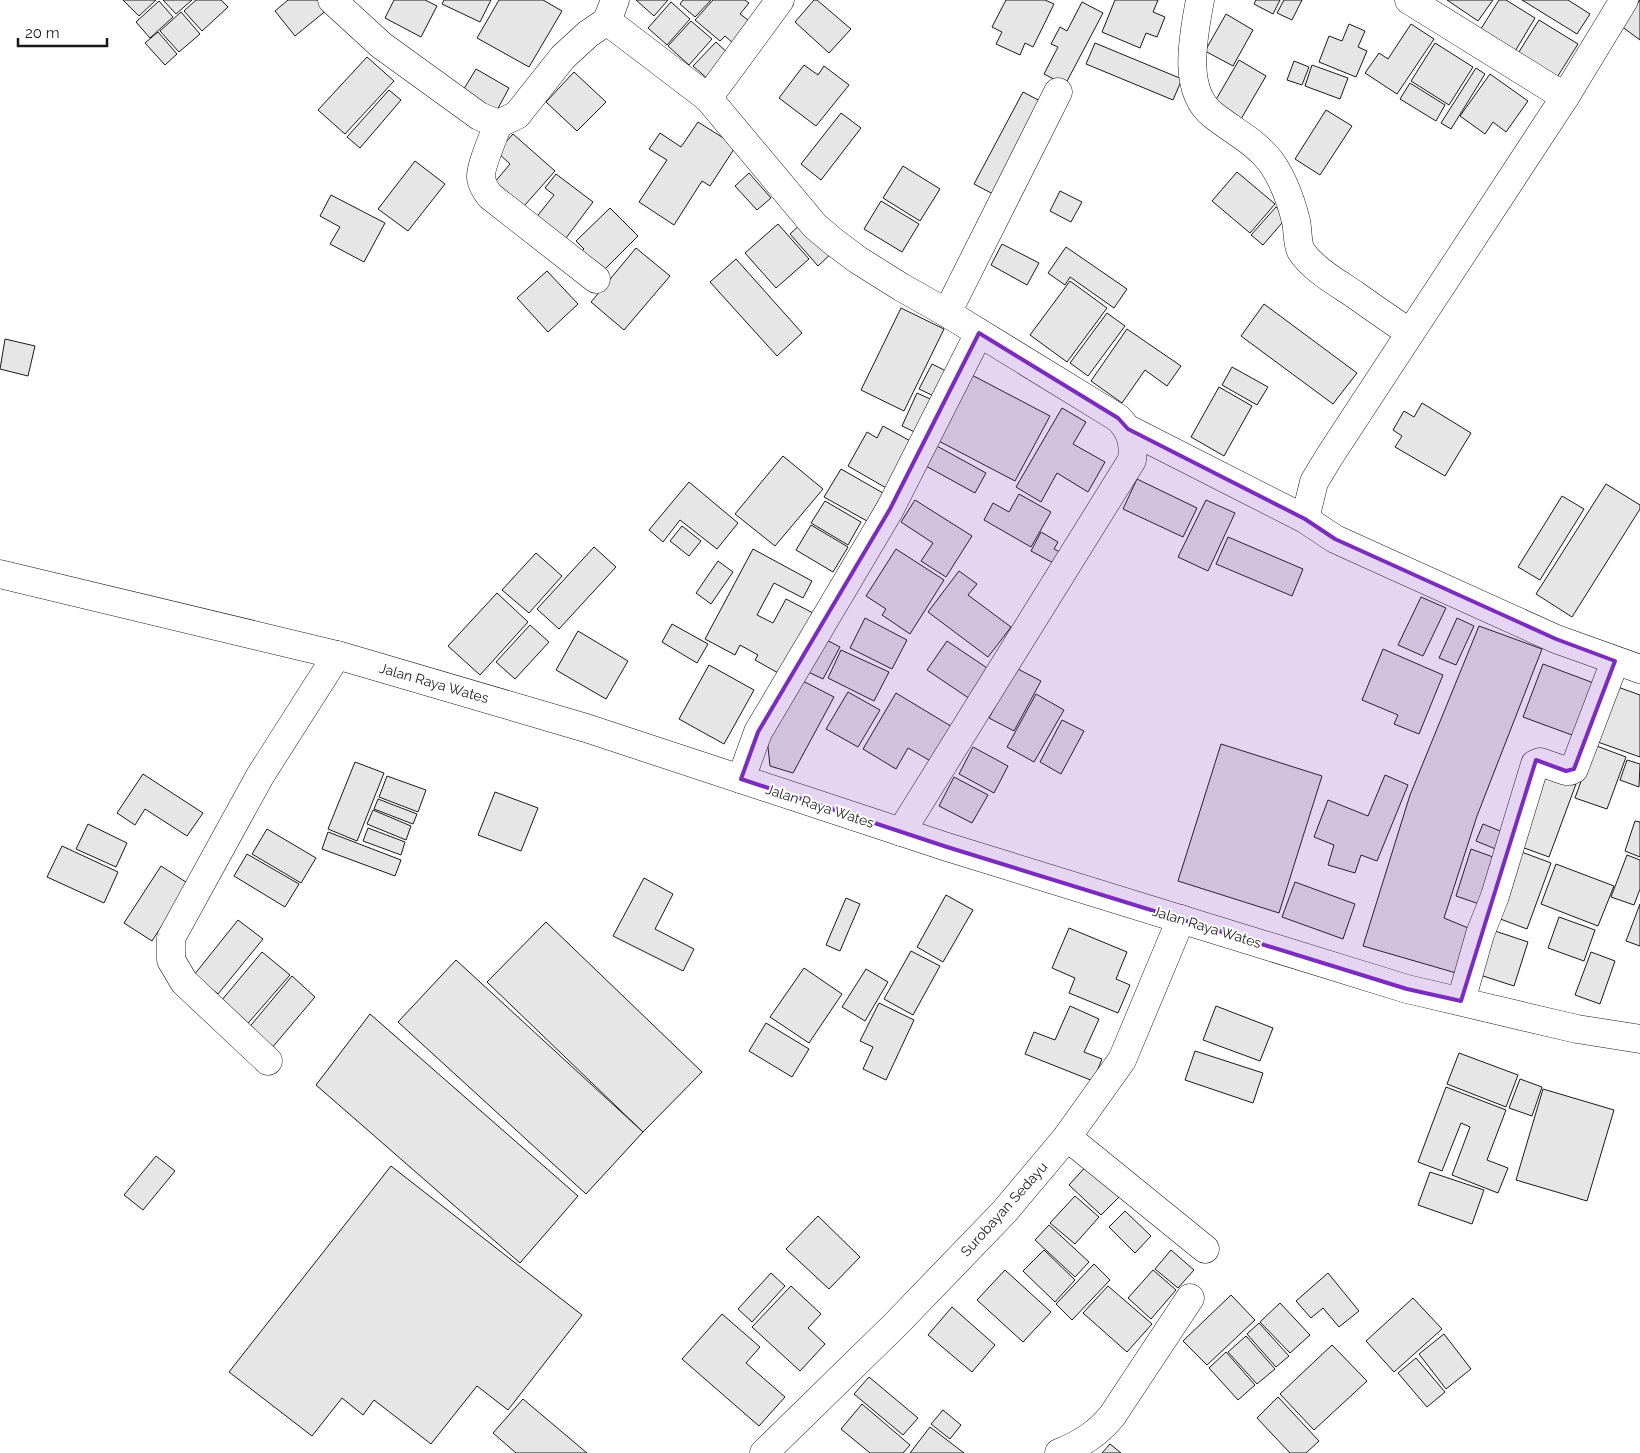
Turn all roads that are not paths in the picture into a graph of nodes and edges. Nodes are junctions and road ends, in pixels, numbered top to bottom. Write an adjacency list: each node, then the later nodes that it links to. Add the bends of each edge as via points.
1 (332, 0): 10 (main road, via 381,45 479,116)
2 (1200, 0): 13 (main road, via 1192,78 1201,101 1211,114 1260,147 1272,164 1287,192 1300,250 1332,279)
3 (1409, 0): 8 (main road)
4 (1615, 3): 8 (main road)
5 (771, 4): 9 (main road)
6 (611, 10): 9 (main road); 10 (main road, via 563,57 517,114)
7 (1058, 92): 12 (main road)
8 (1565, 97): 13 (main road)
9 (708, 98): 12 (main road, via 815,226 858,260)
10 (498, 124): 11 (main road, via 481,178 484,188)
11 (596, 279)
12 (947, 313): 14 (main road)
13 (1410, 332): 16 (main road, via 1314,482)
14 (979, 333): 15 (main road, via 1118,418); 20 (main road, via 890,509 758,732)
15 (1128, 429): 16 (main road); 21 (main road, via 1134,445 1132,460)
16 (1305, 519): 19 (main road, via 1335,539 1556,638)
17 (0, 574): 18 (main road, Jalan Raya Wates)
18 (337, 655): 20 (main road, Jalan Raya Wates, via 586,728); 25 (main road, via 260,776 171,938 171,960 184,982)
19 (1627, 665): 23 (main road, via 1574,769 1566,771 1540,762 1535,764)
20 (741, 779): 21 (main road, Jalan Raya Wates)
21 (901, 832): 22 (main road, Jalan Raya Wates)
22 (1181, 919): 23 (main road, Jalan Raya Wates, via 1407,989); 26 (main road, Surobayan Sedayu, via 1122,1060)
23 (1461, 1001): 24 (main road, Jalan Raya Wates, via 1577,1029)
24 (1640, 1040)
25 (268, 1061)
26 (1067, 1137): 27 (main road); 29 (main road, Surobayan Sedayu, via 1004,1212)
27 (1205, 1248)
28 (1190, 1298): 30 (main road, via 1108,1422 1084,1442)
29 (764, 1453)
30 (1059, 1453)

